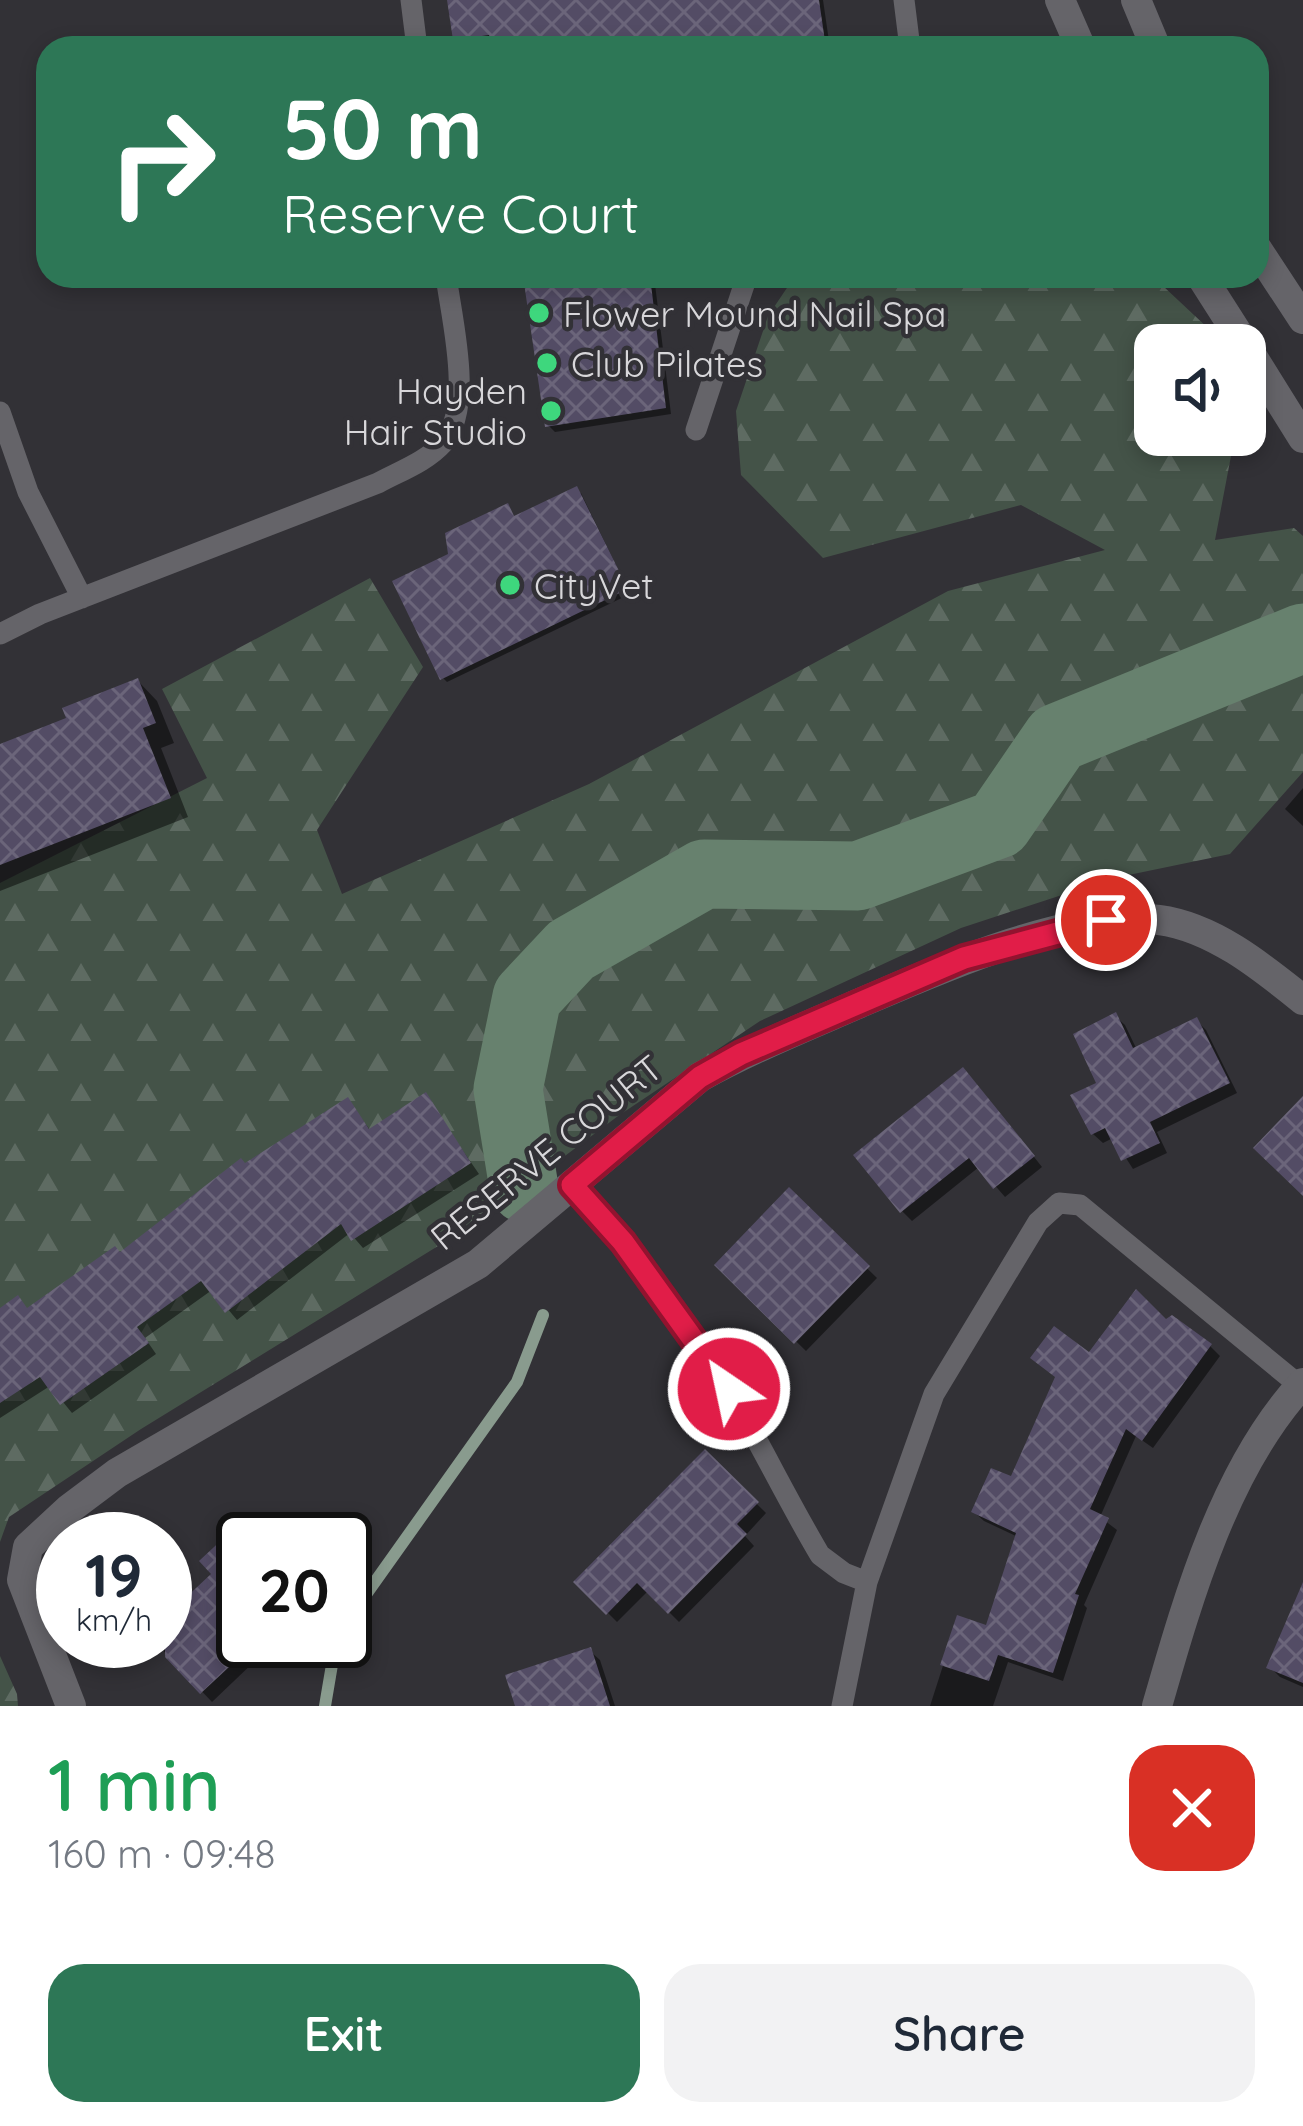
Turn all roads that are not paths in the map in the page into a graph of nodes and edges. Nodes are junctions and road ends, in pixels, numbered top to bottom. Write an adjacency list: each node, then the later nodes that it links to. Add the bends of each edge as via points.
1 (412, 0): 5 (lane)
2 (904, 0): 6 (lane)
3 (1060, 0): 7 (street)
4 (1136, 0): 8 (street)
5 (416, 36)
6 (908, 36)
7 (1076, 36)
8 (1151, 36)
9 (1269, 267): 13 (street)
10 (448, 288): 19 (lane, via 458,414 424,459)
11 (743, 288): 17 (lane)
12 (1209, 288): 14 (street)
13 (1303, 319)
14 (1232, 324)
15 (1266, 379): 18 (street)
16 (0, 412): 19 (lane, via 28,492)
17 (696, 430)
18 (1303, 438)
19 (82, 598): 20 (lane)
20 (4, 624)
21 (1303, 1000): 22 (street, RESERVE COURT, via 1209,935 1161,920 1106,920 964,958 741,1054 700,1077)
22 (572, 1185): 24 (lane, via 718,1373 820,1555); 25 (street, RESERVE COURT, via 478,1264 117,1473 28,1547 22,1580)
23 (1301, 1384): 24 (lane, via 1080,1205 1059,1203 1038,1222 934,1394); 27 (street, via 1241,1473 1187,1599)
24 (867, 1582): 26 (lane)
25 (71, 1706)
26 (842, 1706)
27 (1157, 1706)

